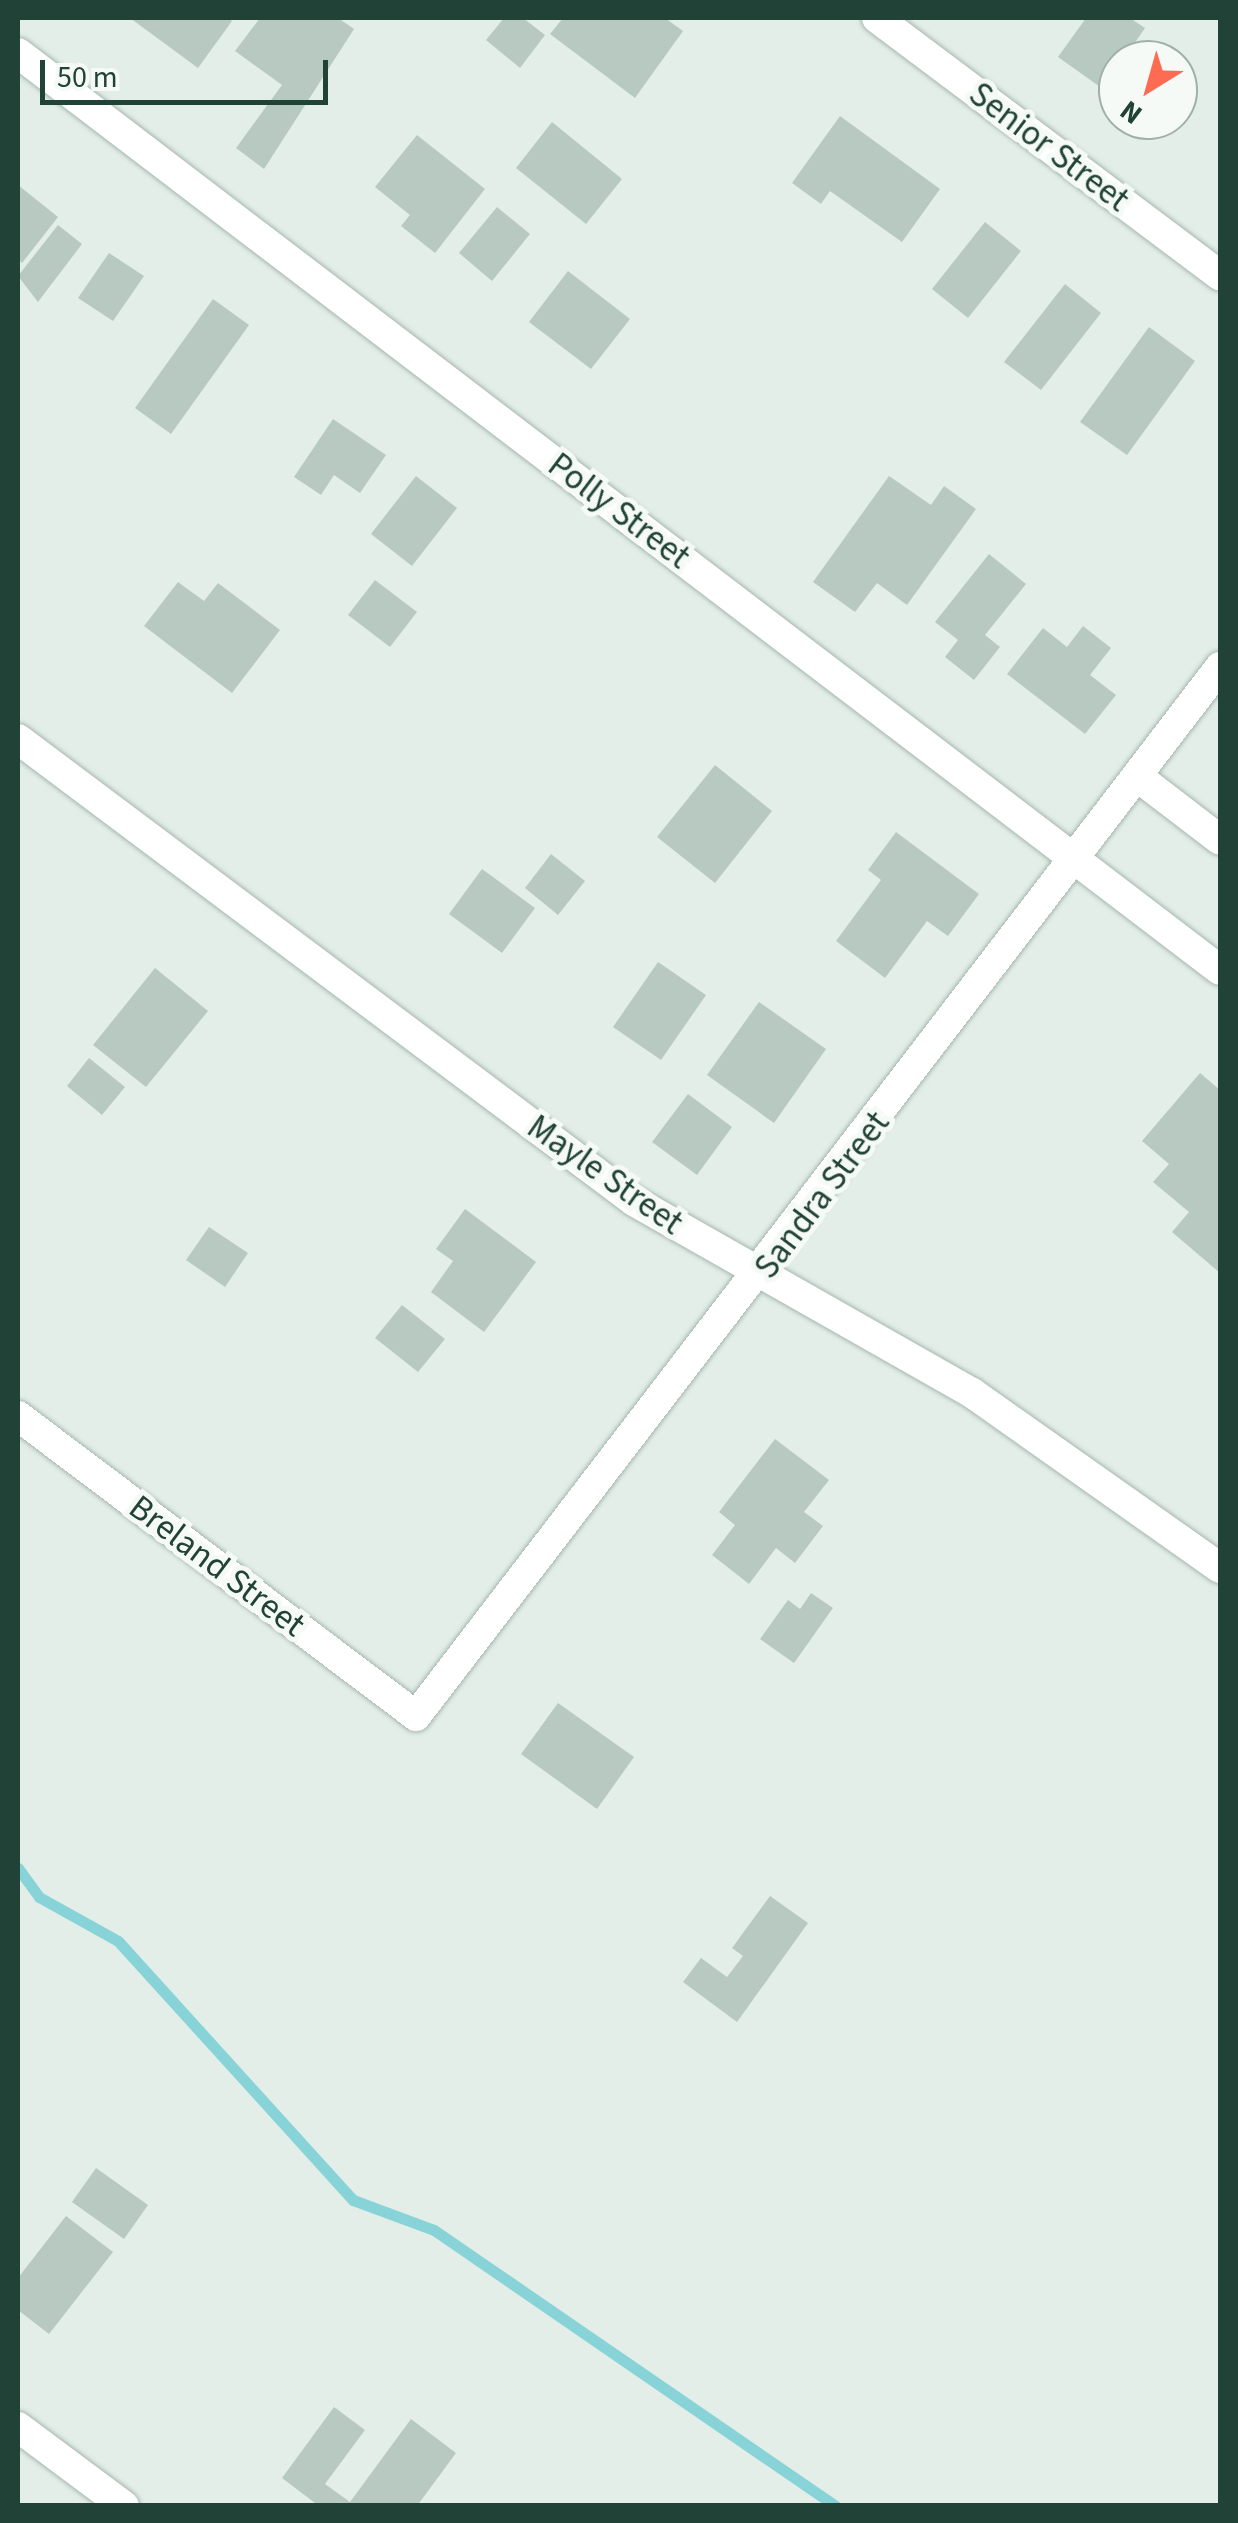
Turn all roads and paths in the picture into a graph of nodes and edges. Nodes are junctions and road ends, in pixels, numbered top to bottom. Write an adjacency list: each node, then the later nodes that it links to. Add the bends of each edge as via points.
1 (877, 18): 3 (street, Senior Street)
2 (18, 53): 8 (street, Polly Street)
3 (1220, 276)
4 (1220, 667): 6 (street, Sandra Street)
5 (18, 739): 10 (street, Mayle Street, via 634,1201)
6 (1138, 777): 7 (street); 8 (street, Sandra Street)
7 (1220, 840)
8 (1077, 860): 9 (street, Polly Street); 10 (street, Sandra Street)
9 (1220, 970)
10 (761, 1276): 12 (street, Mayle Street, via 972,1393); 13 (street, Sandra Street)
11 (18, 1416): 13 (street, Breland Street)
12 (1220, 1568)
13 (416, 1716)
14 (18, 2427): 15 (street)
15 (124, 2506)

